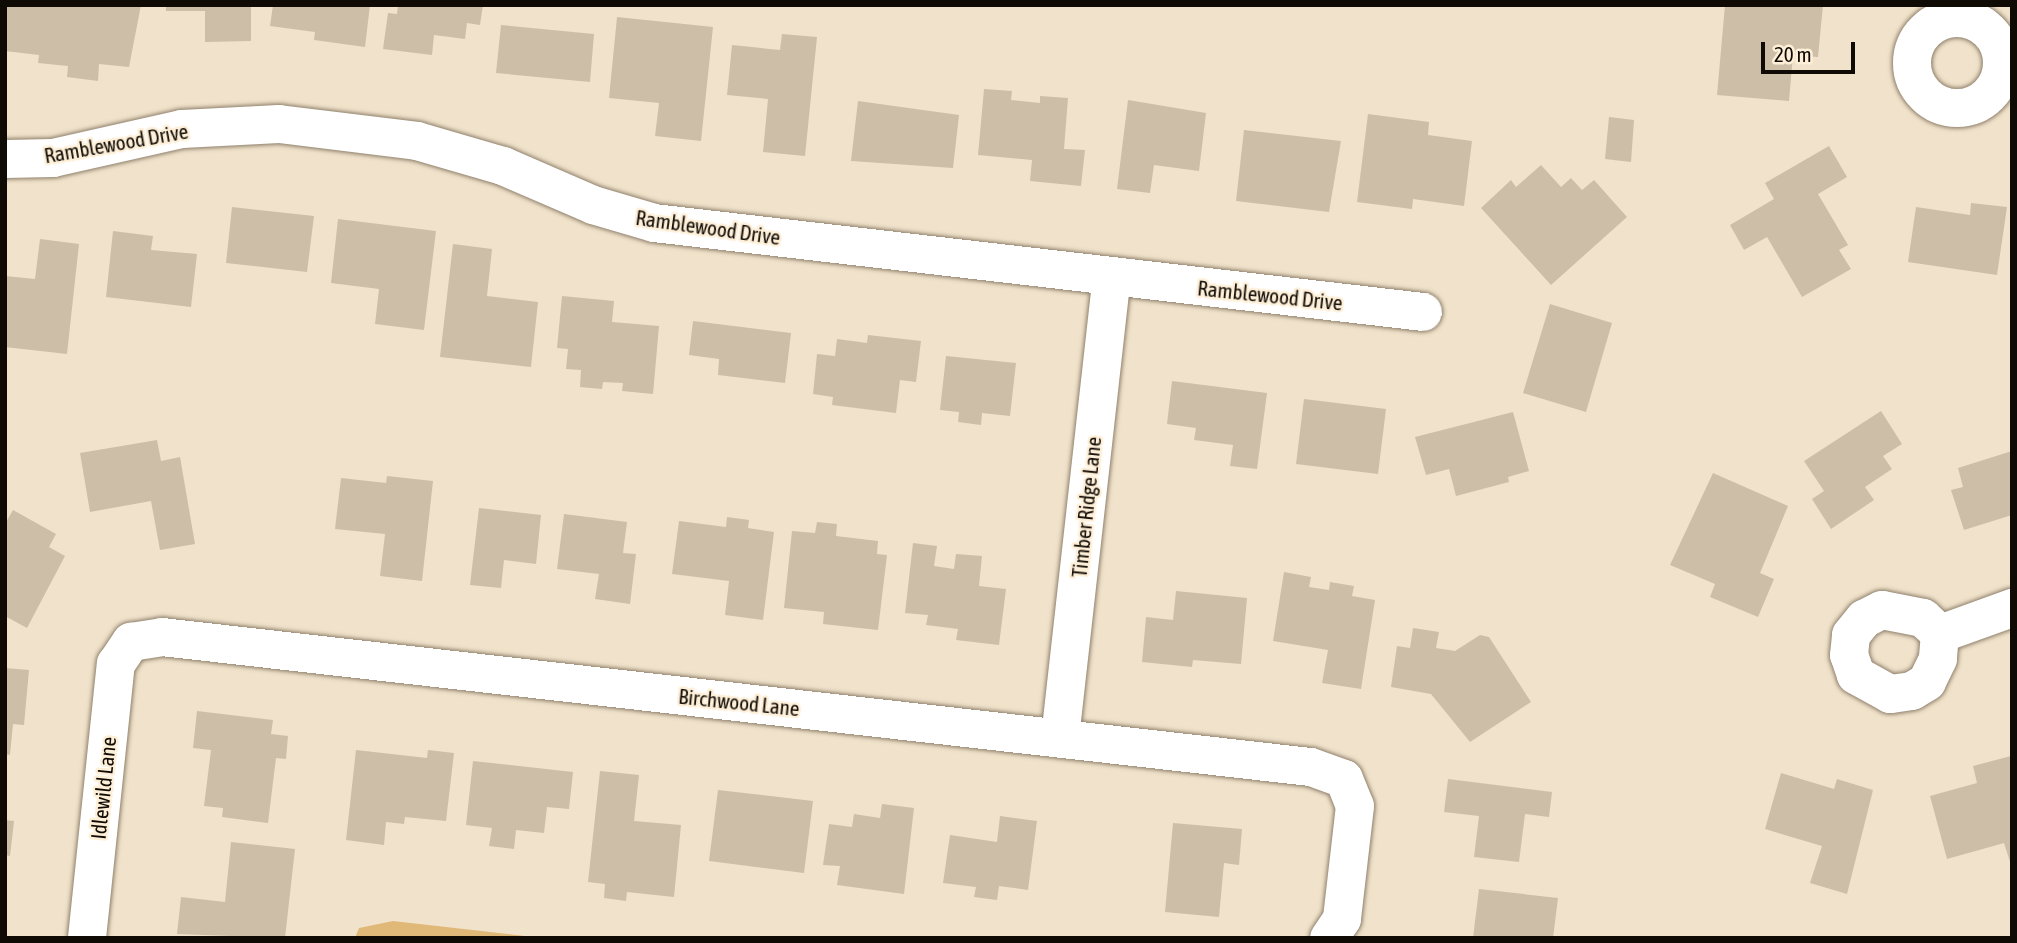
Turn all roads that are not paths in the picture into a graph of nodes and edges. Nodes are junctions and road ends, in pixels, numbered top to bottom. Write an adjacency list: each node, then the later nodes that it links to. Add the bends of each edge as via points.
1 (5, 159): 2 (street, Ramblewood Drive, via 53,158 182,129 279,124 417,141 503,166 593,205 654,223)
2 (1112, 277): 3 (street, Ramblewood Drive); 7 (street, Timber Ridge Lane)
3 (1423, 312)
4 (2012, 608): 5 (street)
5 (1940, 634)
6 (131, 642): 7 (street, Birchwood Lane, via 162,637); 8 (street, Idlewild Lane, via 116,664)
7 (1060, 738): 9 (street, Birchwood Lane, via 1311,767 1344,779 1355,806 1342,919)
8 (87, 938)
9 (1329, 938)

